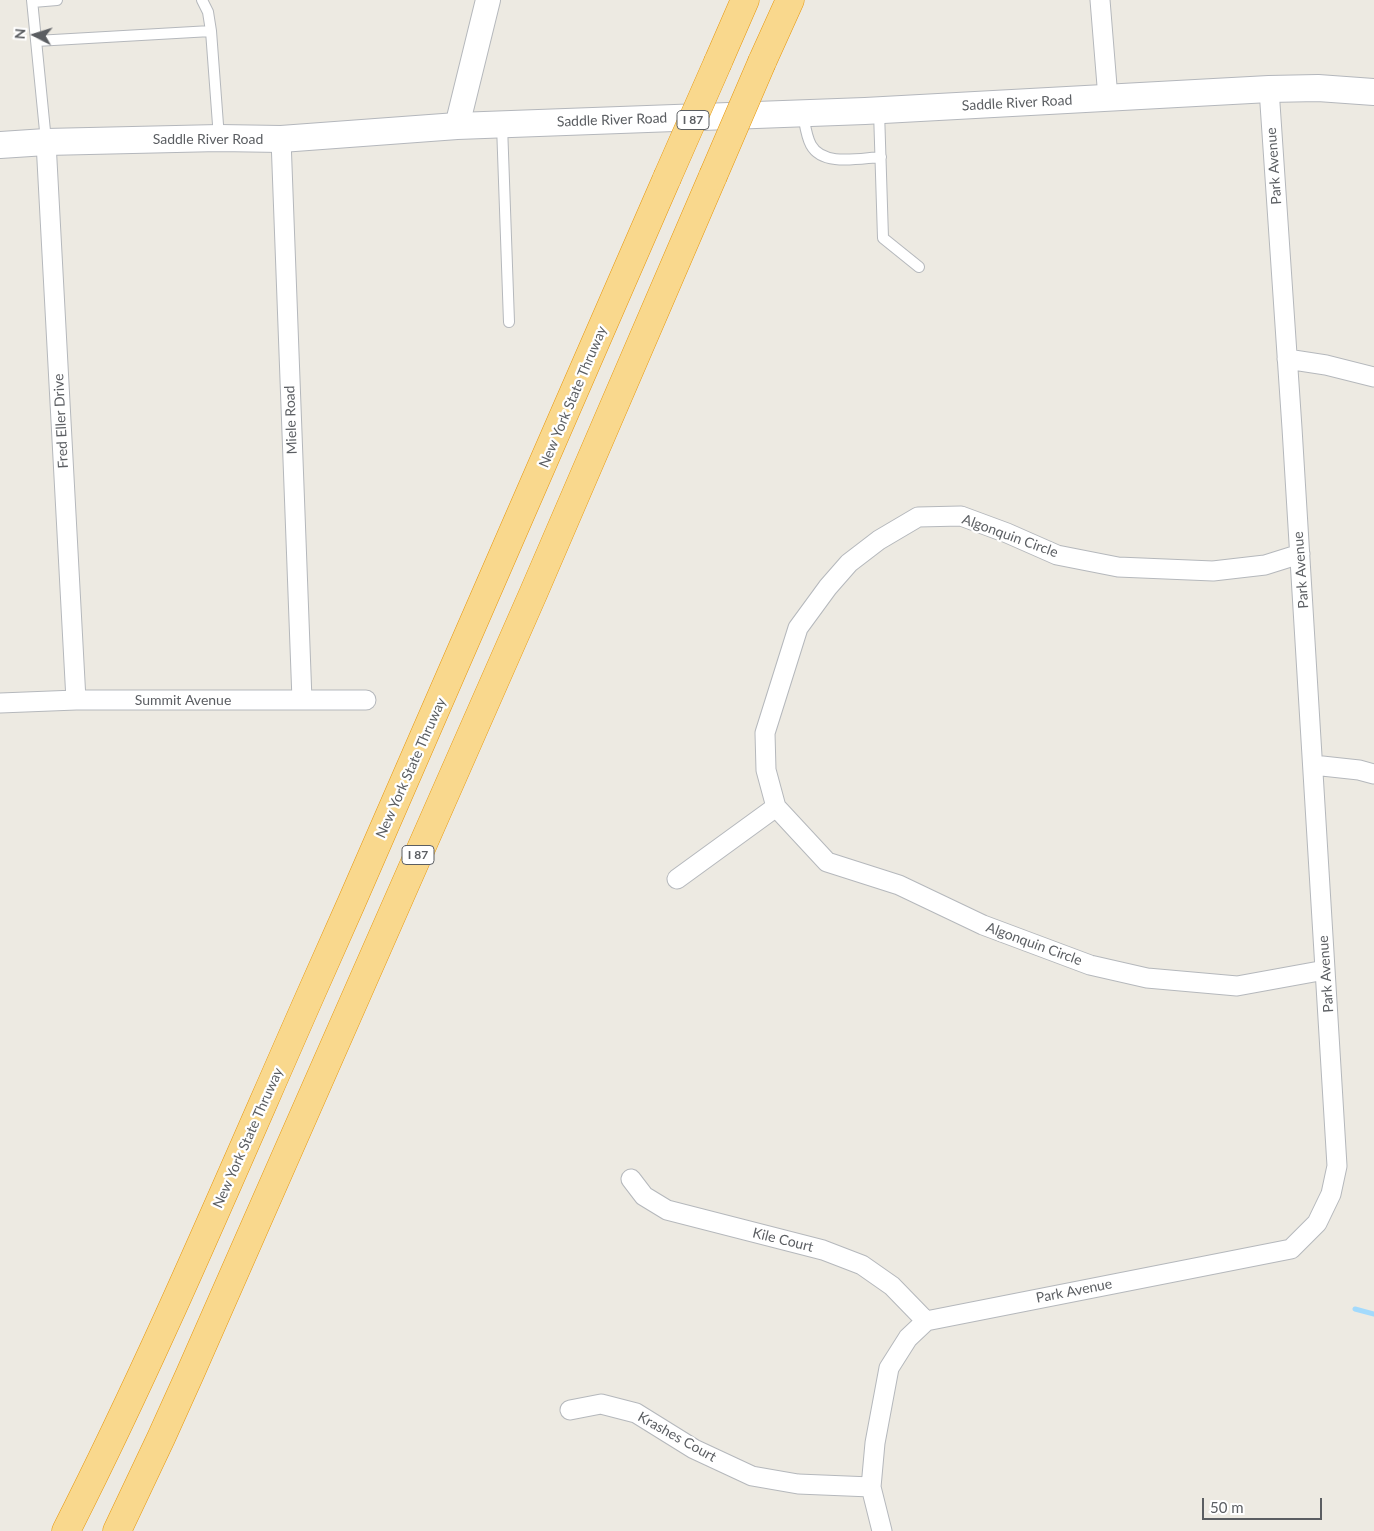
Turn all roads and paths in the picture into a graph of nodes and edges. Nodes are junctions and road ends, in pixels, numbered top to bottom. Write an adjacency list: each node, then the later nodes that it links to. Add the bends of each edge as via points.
1 (57, 0): 7 (lane)
2 (202, 0): 8 (lane)
3 (488, 0): 16 (street)
4 (745, 0): 40 (highway, New York State Thruway / I 87, bridge, via 199,1250)
5 (790, 0): 41 (highway, I 87, bridge, via 537,584 161,1438)
6 (1100, 0): 12 (street)
7 (32, 1): 9 (lane)
8 (211, 31): 9 (lane); 17 (lane)
9 (36, 41): 19 (lane)
10 (1269, 89): 11 (main road, Saddle River Road); 12 (main road, Saddle River Road); 24 (street, Park Avenue)
11 (1374, 92)
12 (1108, 98): 13 (main road, Saddle River Road)
13 (879, 110): 14 (main road, Saddle River Road); 21 (lane)
14 (803, 113): 15 (main road, Saddle River Road); 21 (lane, via 809,140 820,155 836,160)
15 (502, 124): 16 (main road, Saddle River Road); 23 (lane)
16 (457, 126): 18 (main road, Saddle River Road)
17 (219, 138): 18 (main road, Saddle River Road); 19 (main road, Saddle River Road)
18 (280, 139): 28 (street, Miele Road)
19 (46, 142): 20 (main road, Saddle River Road); 27 (street, Fred Eller Drive)
20 (0, 145)
21 (881, 156): 22 (lane, via 883,238)
22 (919, 267)
23 (509, 322)
24 (1287, 359): 25 (street); 26 (street, Park Avenue)
25 (1374, 377)
26 (1300, 554): 31 (street, Park Avenue); 33 (street, Algonquin Circle, via 1265,565 1213,571 1118,567 1057,555 961,516 918,517 849,563 798,628 765,733 766,770)
27 (76, 700): 28 (street, Summit Avenue); 30 (street, Summit Avenue)
28 (302, 700): 29 (street, Summit Avenue)
29 (366, 700)
30 (0, 703)
31 (1313, 765): 32 (street); 35 (street, Park Avenue)
32 (1374, 774)
33 (776, 808): 34 (street); 35 (street, Algonquin Circle, via 827,862 898,885 983,925 1090,965 1147,978 1236,986)
34 (677, 879)
35 (1325, 970): 37 (street, Park Avenue, via 1337,1166 1331,1194 1317,1223 1291,1249)
36 (631, 1179): 37 (street, Kile Court, via 644,1196 667,1210 823,1250 862,1265 892,1286)
37 (926, 1321): 39 (street, via 908,1338 889,1368 875,1443)
38 (570, 1410): 39 (street, Krashes Court, via 602,1404 636,1413 694,1449 752,1476 798,1484)
39 (872, 1487): 42 (street)
40 (71, 1522)
41 (117, 1531)
42 (882, 1531)

